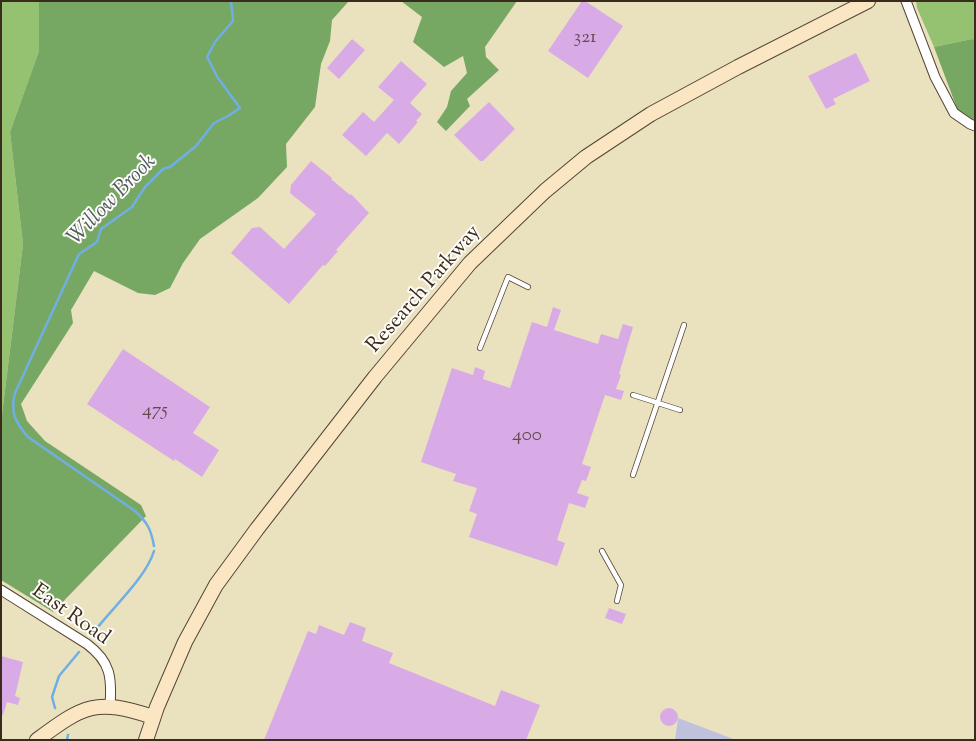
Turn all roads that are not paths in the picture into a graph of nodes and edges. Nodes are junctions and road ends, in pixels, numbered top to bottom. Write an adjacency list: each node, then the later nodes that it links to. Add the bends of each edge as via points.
1 (868, 1): 15 (main road, Research Parkway, via 651,114 586,157 545,191 470,263 375,377 216,585 185,642)
2 (906, 1): 3 (street, via 935,77 954,113)
3 (975, 126)
4 (528, 286): 6 (lane, via 508,277)
5 (684, 325): 8 (lane)
6 (480, 348)
7 (634, 395): 8 (lane)
8 (658, 403): 9 (lane); 10 (lane)
9 (680, 410)
10 (633, 475)
11 (602, 551): 13 (lane, via 622,584)
12 (1, 590): 14 (street, East Road, via 98,654 110,676)
13 (617, 601)
14 (110, 706): 15 (main road); 16 (main road, via 76,713)
15 (153, 717): 17 (main road, Research Parkway)
16 (37, 740)
17 (146, 740)

